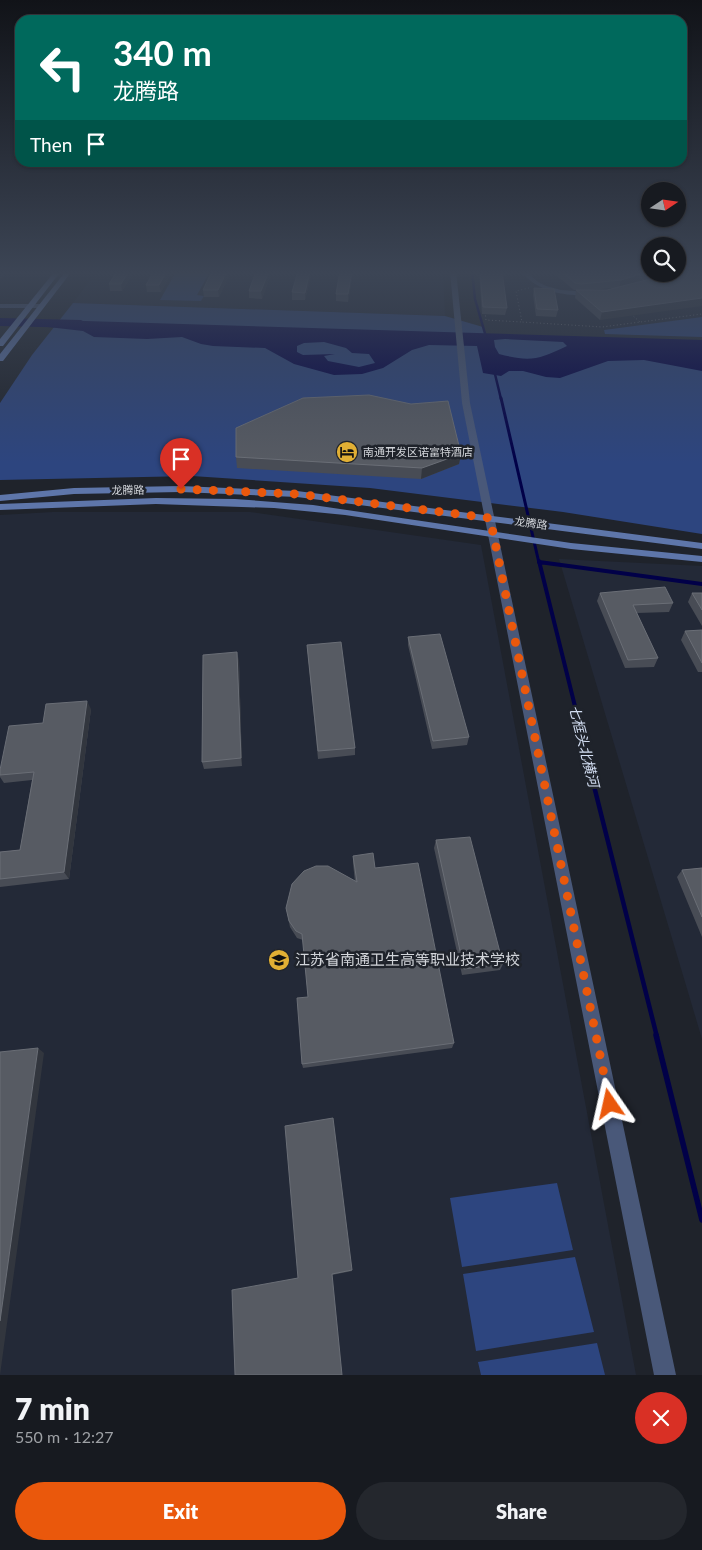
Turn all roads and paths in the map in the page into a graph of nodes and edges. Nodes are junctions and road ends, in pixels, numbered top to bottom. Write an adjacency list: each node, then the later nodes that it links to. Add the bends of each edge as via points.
1 (19, 335): 3 (main road)
2 (459, 335): 6 (street, via 466,404)
3 (0, 359)
4 (0, 498): 6 (main road, 龙腾路, via 74,490 200,490 297,494)
5 (0, 508): 7 (main road, 龙腾路, via 132,501 221,502 312,508)
6 (491, 518): 7 (street); 8 (main road, 龙腾路)
7 (494, 534): 9 (main road, 龙腾路, via 570,546); 10 (street)
8 (702, 546)
9 (702, 559)
10 (665, 1375)

